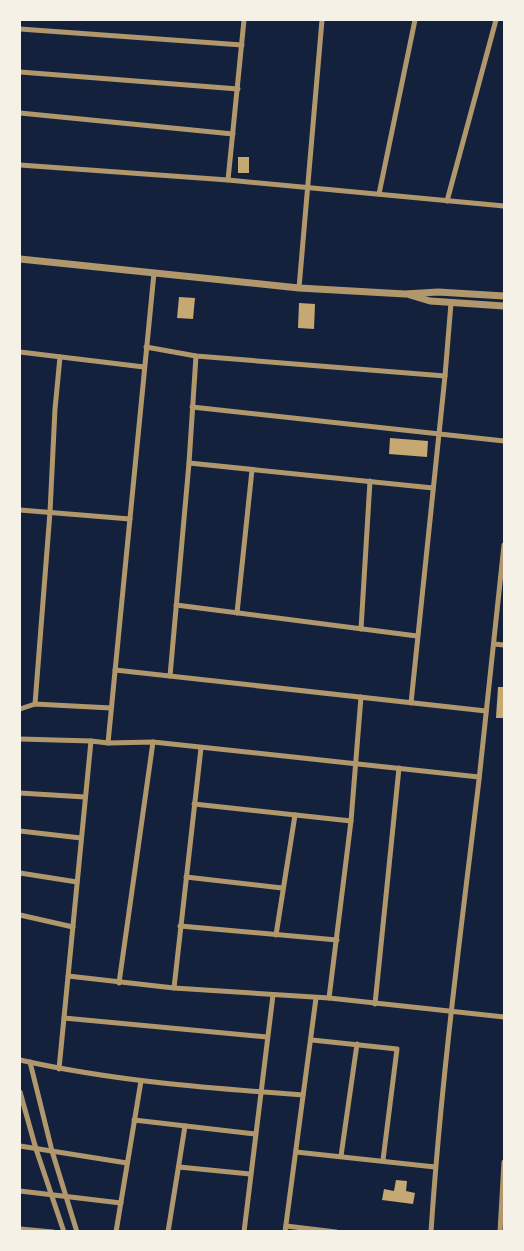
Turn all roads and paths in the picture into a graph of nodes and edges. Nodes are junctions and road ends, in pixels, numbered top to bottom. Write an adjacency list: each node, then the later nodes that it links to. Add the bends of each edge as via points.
1 (244, 20): 6 (street)
2 (322, 20): 13 (street)
3 (415, 20): 14 (street)
4 (496, 20): 15 (street)
5 (20, 29): 6 (street)
6 (242, 45): 8 (street)
7 (20, 72): 8 (street)
8 (238, 89): 10 (street)
9 (20, 113): 10 (street)
10 (233, 134): 12 (street)
11 (20, 165): 12 (street)
12 (228, 180): 13 (street)
13 (309, 188): 14 (street); 19 (street)
14 (379, 194): 15 (street)
15 (447, 201): 16 (street)
16 (504, 206)
17 (20, 259): 18 (street)
18 (154, 273): 19 (street); 24 (street)
19 (299, 288): 20 (street)
20 (405, 294): 21 (street); 22 (street)
21 (504, 296)
22 (451, 303): 23 (street); 29 (street)
23 (504, 306)
24 (146, 347): 26 (street); 28 (street)
25 (20, 352): 27 (street)
26 (196, 356): 29 (street); 30 (street)
27 (60, 357): 28 (street); 38 (street)
28 (144, 367): 39 (street)
29 (445, 376): 31 (street)
30 (192, 407): 31 (street); 33 (street)
31 (438, 435): 32 (street); 36 (street)
32 (504, 441)
33 (189, 464): 34 (street); 41 (street)
34 (252, 470): 35 (street); 42 (street)
35 (370, 481): 36 (street); 43 (street)
36 (433, 488): 44 (street)
37 (20, 510): 38 (street)
38 (50, 512): 39 (street); 51 (street)
39 (130, 519): 47 (street)
40 (504, 545): 45 (street)
41 (176, 605): 42 (street); 48 (street)
42 (237, 613): 43 (street)
43 (361, 628): 44 (street)
44 (417, 636): 50 (street)
45 (494, 644): 46 (street); 54 (street)
46 (504, 645)
47 (115, 670): 48 (street); 52 (street)
48 (170, 676): 49 (street)
49 (361, 697): 50 (street); 60 (street)
50 (411, 703): 54 (street)
51 (35, 704): 52 (street); 53 (street)
52 (111, 708): 58 (street)
53 (20, 709)
54 (486, 711): 62 (street)
55 (20, 739): 56 (street)
56 (91, 741): 58 (street); 64 (street)
57 (153, 742): 58 (street); 59 (street); 80 (street)
58 (108, 743)
59 (201, 748): 60 (street); 65 (street)
60 (357, 765): 61 (street); 67 (street)
61 (399, 768): 62 (street); 85 (street)
62 (479, 777): 86 (street)
63 (20, 793): 64 (street)
64 (86, 798): 69 (street)
65 (194, 804): 66 (street); 71 (street)
66 (295, 815): 67 (street); 73 (street)
67 (351, 821): 78 (street)
68 (20, 831): 69 (street)
69 (81, 838): 72 (street)
70 (20, 873): 72 (street)
71 (186, 877): 73 (street); 75 (street)
72 (77, 882): 76 (street)
73 (282, 888): 77 (street)
74 (20, 915): 76 (street)
75 (180, 926): 77 (street); 81 (street)
76 (73, 927): 79 (street)
77 (276, 934): 78 (street)
78 (337, 940): 84 (street)
79 (68, 976): 80 (street); 88 (street)
80 (119, 983): 81 (street)
81 (174, 988): 82 (street)
82 (273, 995): 83 (street); 89 (street)
83 (316, 998): 84 (street); 90 (street)
84 (329, 998): 85 (street)
85 (375, 1004): 86 (street)
86 (450, 1012): 87 (street); 111 (street)
87 (504, 1017)
88 (64, 1018): 89 (street); 94 (street)
89 (267, 1037): 97 (street)
90 (312, 1040): 91 (street); 98 (street)
91 (357, 1044): 106 (street); 107 (street, via 397,1049)
92 (20, 1060): 93 (street)
93 (30, 1062): 94 (street); 104 (street)
94 (59, 1069): 95 (street)
95 (141, 1081): 97 (street); 99 (street)
96 (20, 1092): 103 (street)
97 (260, 1092): 98 (street); 101 (street)
98 (303, 1095): 105 (street)
99 (134, 1120): 100 (street); 108 (street)
100 (185, 1126): 101 (street); 110 (street)
101 (255, 1134): 112 (street)
102 (20, 1146): 103 (street)
103 (36, 1149): 104 (street); 114 (street)
104 (52, 1151): 108 (street); 115 (street)
105 (296, 1152): 106 (street); 119 (street)
106 (340, 1156): 107 (street)
107 (383, 1161): 111 (street)
108 (128, 1163): 117 (street)
109 (504, 1165): 116 (street)
110 (179, 1167): 112 (street); 125 (street)
111 (435, 1167): 127 (street)
112 (250, 1174): 126 (street)
113 (20, 1191): 114 (street)
114 (51, 1194): 115 (street); 122 (street)
115 (66, 1196): 117 (street); 123 (street)
116 (503, 1198): 128 (street)
117 (121, 1203): 124 (street)
118 (20, 1228): 121 (street)
119 (286, 1229): 120 (street)
120 (335, 1231)
121 (53, 1232)
122 (64, 1232)
123 (77, 1232)
124 (116, 1232)
125 (168, 1232)
126 (244, 1232)
127 (431, 1232)
128 (500, 1232)

